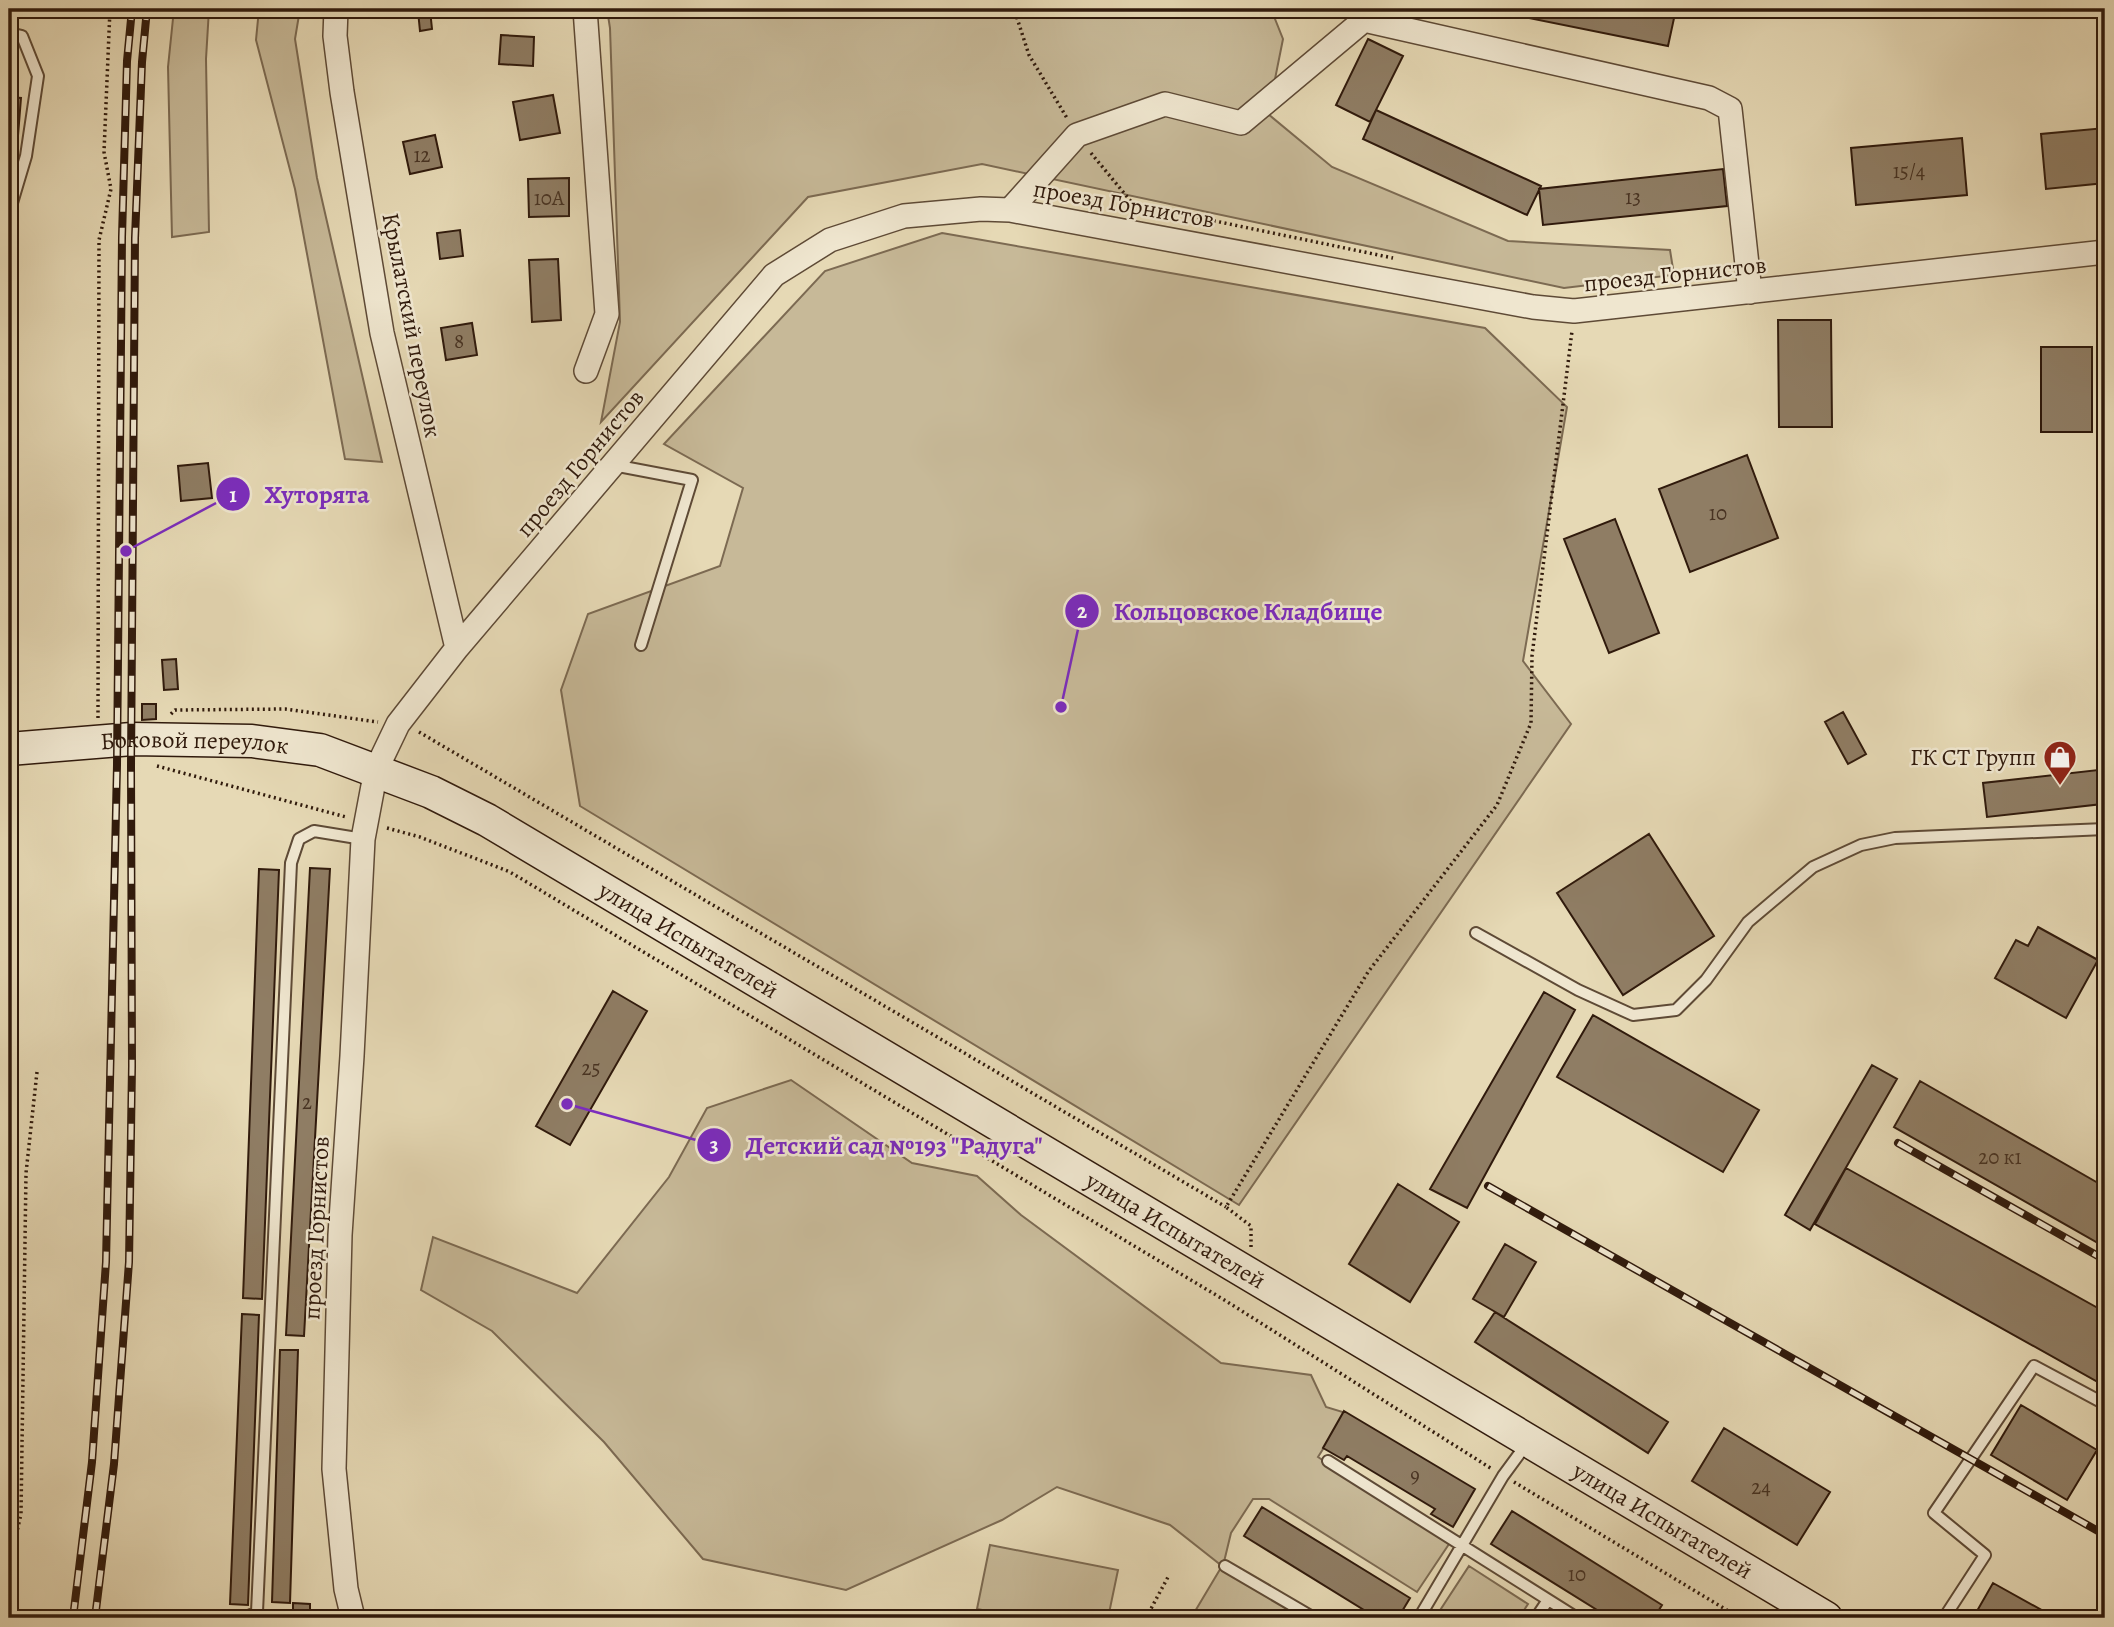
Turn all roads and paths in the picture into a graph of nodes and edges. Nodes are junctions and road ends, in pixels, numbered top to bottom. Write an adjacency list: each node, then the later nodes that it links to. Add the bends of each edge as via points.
1 (110, 9): 17 (path, via 104,152 111,189 99,240)
2 (336, 9): 16 (street, Крылатский переулок, via 342,92 382,333)
3 (586, 9): 13 (street, via 607,314)
4 (1010, 9): 6 (path, via 1029,55)
5 (9, 33): 8 (lane, via 22,36 38,76 26,156)
6 (1077, 135): 7 (street); 10 (path, via 1133,204); 11 (street, via 1166,104 1241,123 1364,20 1709,98 1730,110)
7 (1010, 210): 12 (street, проезд Горнистов); 14 (street, проезд Горнистов, via 904,216 830,240 774,275)
8 (9, 213)
9 (2105, 252): 11 (street, проезд Горнистов)
10 (1399, 259)
11 (1750, 292): 12 (street, проезд Горнистов)
12 (1574, 311): 26 (path, via 1532,656 1531,723 1497,805 1368,972)
13 (586, 371)
14 (613, 465): 15 (lane, via 692,480); 16 (street, проезд Горнистов)
15 (641, 645)
16 (457, 648): 18 (street, проезд Горнистов)
17 (98, 721)
18 (398, 724): 21 (street, проезд Горнистов); 26 (path, via 416,730)
19 (9, 749): 21 (main road, Боковой переулок, via 132,739 252,741 320,750)
20 (157, 766): 23 (path)
21 (376, 770): 23 (street, проезд Горнистов); 27 (main road, улица Испытателей, via 488,820)
22 (2105, 829): 24 (lane, via 1895,838 1861,845 1813,867 1748,922 1706,980 1676,1010 1633,1015)
23 (364, 830): 28 (path, via 420,837 510,872); 38 (lane, via 314,831 299,839 291,863); 40 (street, проезд Горнистов, via 340,1235 334,1469)
24 (1476, 933)
25 (37, 1072): 35 (path, via 26,1173 21,1514)
26 (1226, 1207): 27 (path, via 1251,1226 1251,1254)
27 (1242, 1271): 28 (path); 30 (main road, улица Испытателей)
28 (1226, 1301): 32 (path)
29 (2105, 1404): 48 (lane, via 2034,1366 1934,1513 1985,1555)
30 (1529, 1440): 32 (lane); 47 (main road, улица Испытателей)
31 (1328, 1461): 33 (lane)
32 (1503, 1476): 33 (lane); 46 (path)
33 (1461, 1546): 37 (lane); 43 (lane)
34 (1225, 1566): 42 (lane)
35 (9, 1567)
36 (1168, 1577): 41 (path)
37 (1548, 1600): 44 (lane); 45 (lane)
38 (261, 1615): 39 (lane)
39 (244, 1618)
40 (353, 1618)
41 (1146, 1618)
42 (1314, 1618)
43 (1419, 1618)
44 (1536, 1618)
45 (1577, 1618)
46 (1740, 1618)
47 (1826, 1618)
48 (1944, 1618)

